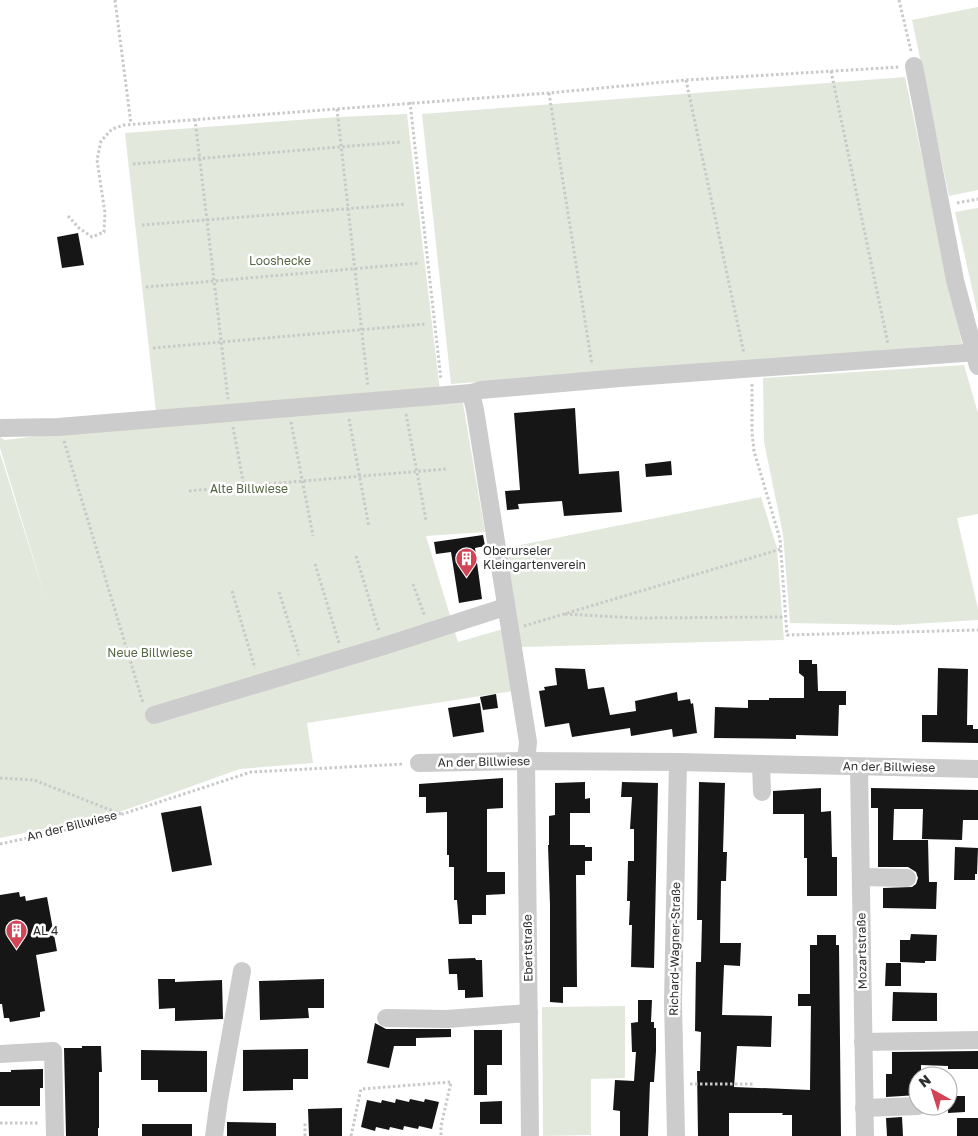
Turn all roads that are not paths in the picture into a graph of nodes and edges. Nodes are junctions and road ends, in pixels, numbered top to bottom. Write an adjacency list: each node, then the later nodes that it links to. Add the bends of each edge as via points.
1 (914, 66): 2 (street, via 958,290)
2 (977, 357): 3 (street, via 891,358 594,380)
3 (471, 393): 4 (street, via 58,427); 5 (street, Ebertstraße)
4 (0, 428)
5 (506, 606): 6 (street); 7 (street, Ebertstraße, via 528,742)
6 (154, 715)
7 (526, 761): 8 (street, An der Billwiese); 9 (street, An der Billwiese); 17 (street, Ebertstraße)
8 (678, 762): 10 (street, An der Billwiese); 27 (street, Richard-Wagner-Straße, via 673,1002)
9 (419, 763)
10 (761, 764): 11 (street, An der Billwiese); 13 (street)
11 (859, 767): 12 (street, An der Billwiese); 14 (street, Mozartstraße)
12 (978, 769)
13 (762, 792)
14 (861, 877): 15 (street); 20 (street, Mozartstraße)
15 (907, 878)
16 (242, 971): 25 (street)
17 (528, 1013): 18 (street, via 447,1019); 26 (street, Ebertstraße)
18 (386, 1018)
19 (978, 1040): 20 (street)
20 (863, 1042): 23 (street, Mozartstraße)
21 (0, 1054): 24 (street, via 52,1051)
22 (908, 1106): 23 (street)
23 (864, 1108): 28 (street, Mozartstraße)
24 (54, 1129)
25 (214, 1136)
26 (530, 1136)
27 (676, 1136)
28 (865, 1136)

